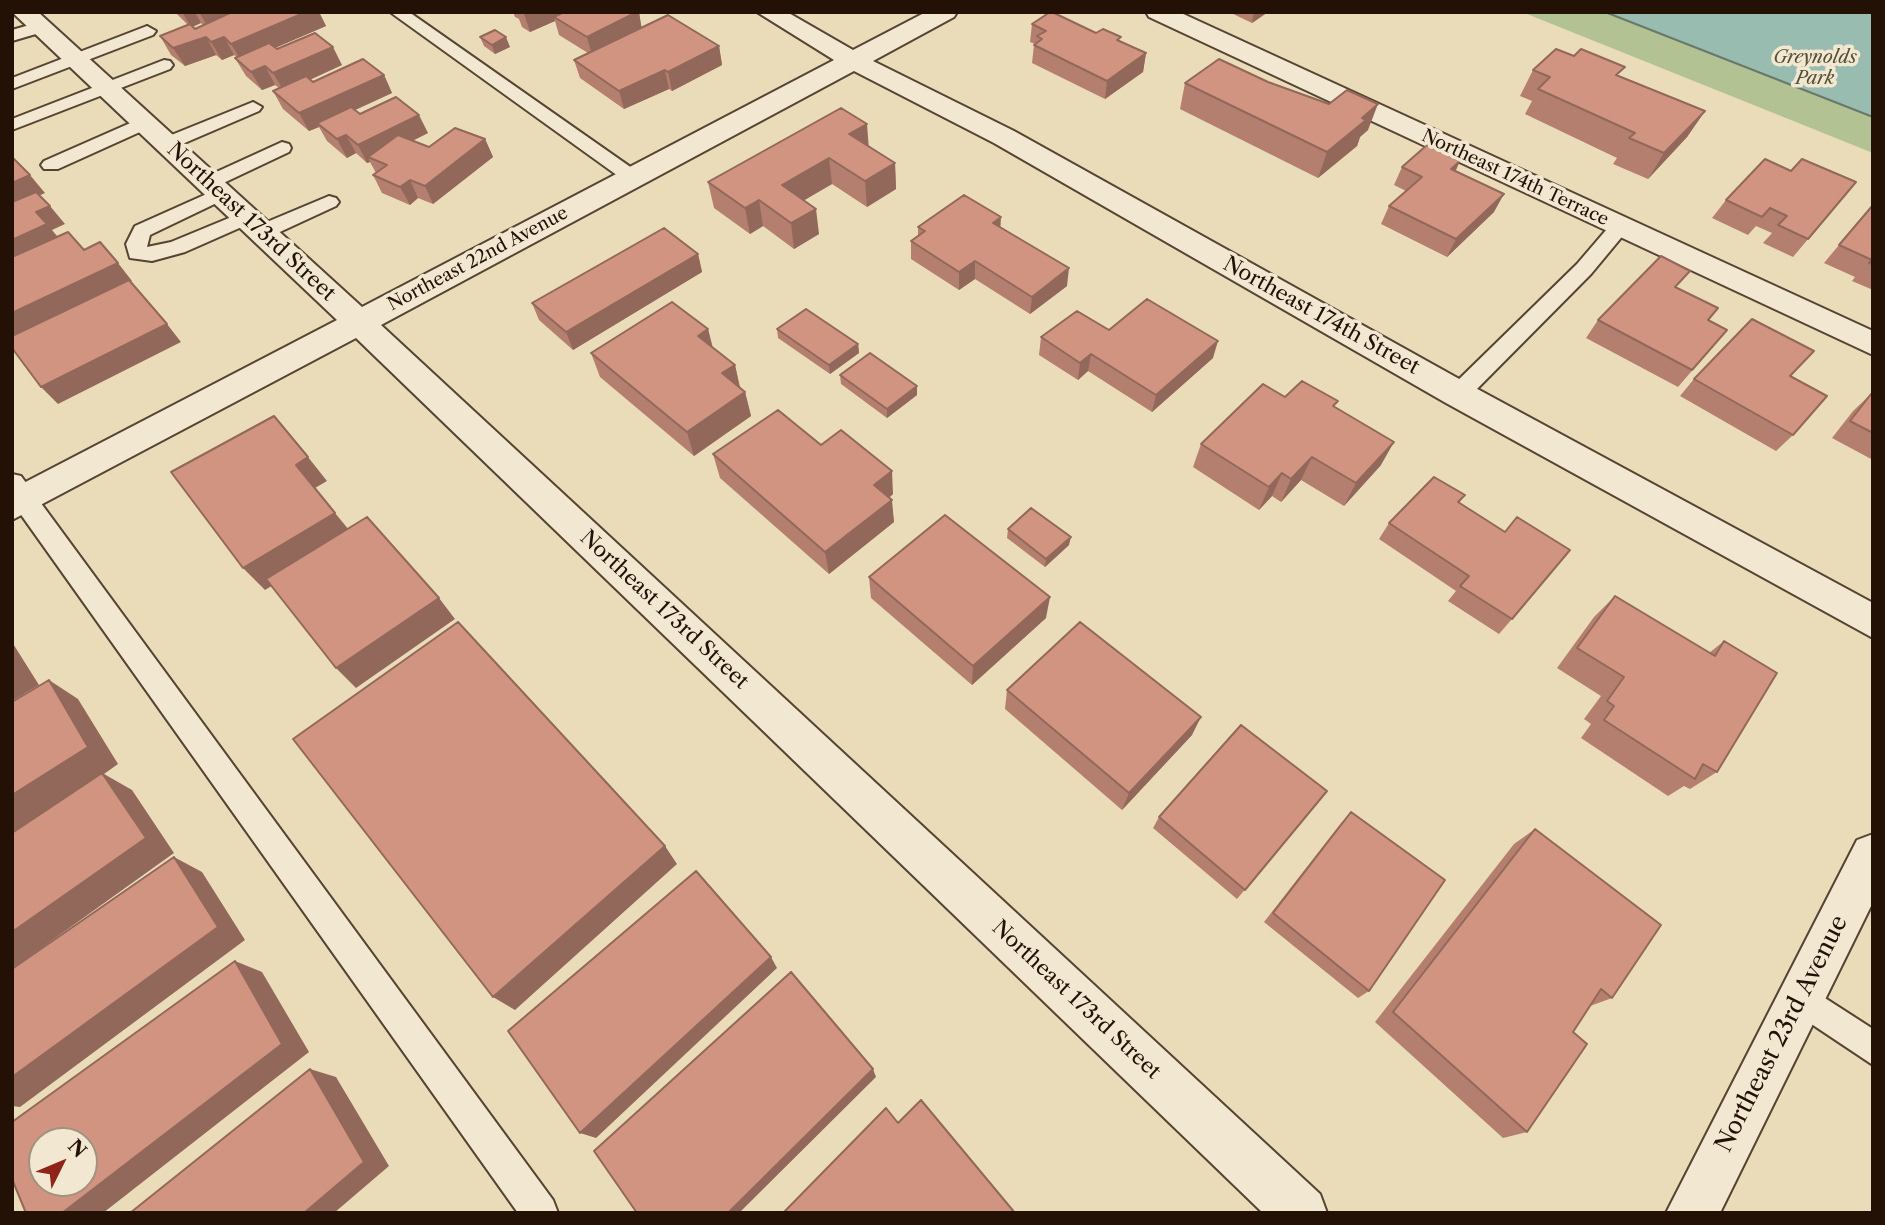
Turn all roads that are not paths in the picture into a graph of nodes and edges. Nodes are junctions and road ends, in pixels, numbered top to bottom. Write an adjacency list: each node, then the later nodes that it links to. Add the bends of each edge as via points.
1 (398, 12): 17 (lane)
2 (769, 12): 8 (street, Northeast 174th Street)
3 (945, 12): 8 (street, Northeast 22nd Avenue)
4 (1158, 12): 20 (street, Northeast 174th Terrace)
5 (29, 21): 7 (street, Northeast 173rd Street)
6 (148, 31): 7 (lane)
7 (75, 60): 10 (lane); 11 (street, Northeast 173rd Street)
8 (854, 61): 17 (street, Northeast 22nd Avenue); 23 (street, Northeast 174th Street, via 1004,137)
9 (164, 65): 11 (lane)
10 (12, 84)
11 (107, 89): 13 (lane); 14 (street, Northeast 173rd Street)
12 (253, 107): 14 (lane)
13 (13, 125)
14 (155, 133): 16 (lane); 19 (street, Northeast 173rd Street)
15 (282, 148): 19 (lane)
16 (51, 165)
17 (632, 177): 21 (street, Northeast 22nd Avenue)
18 (329, 202): 19 (lane)
19 (234, 207): 21 (street, Northeast 173rd Street)
20 (1620, 227): 22 (street, Northeast 174th Terrace); 23 (lane)
21 (359, 322): 24 (street, Northeast 22nd Avenue); 30 (street, Northeast 173rd Street)
22 (1873, 344)
23 (1458, 394): 25 (street, Northeast 174th Street)
24 (17, 496): 29 (lane)
25 (1873, 622)
26 (1873, 855): 27 (street, Northeast 23rd Avenue)
27 (1800, 998): 28 (lane); 31 (street, Northeast 23rd Avenue)
28 (1873, 1049)
29 (540, 1213)
30 (1301, 1213)
31 (1692, 1213)

